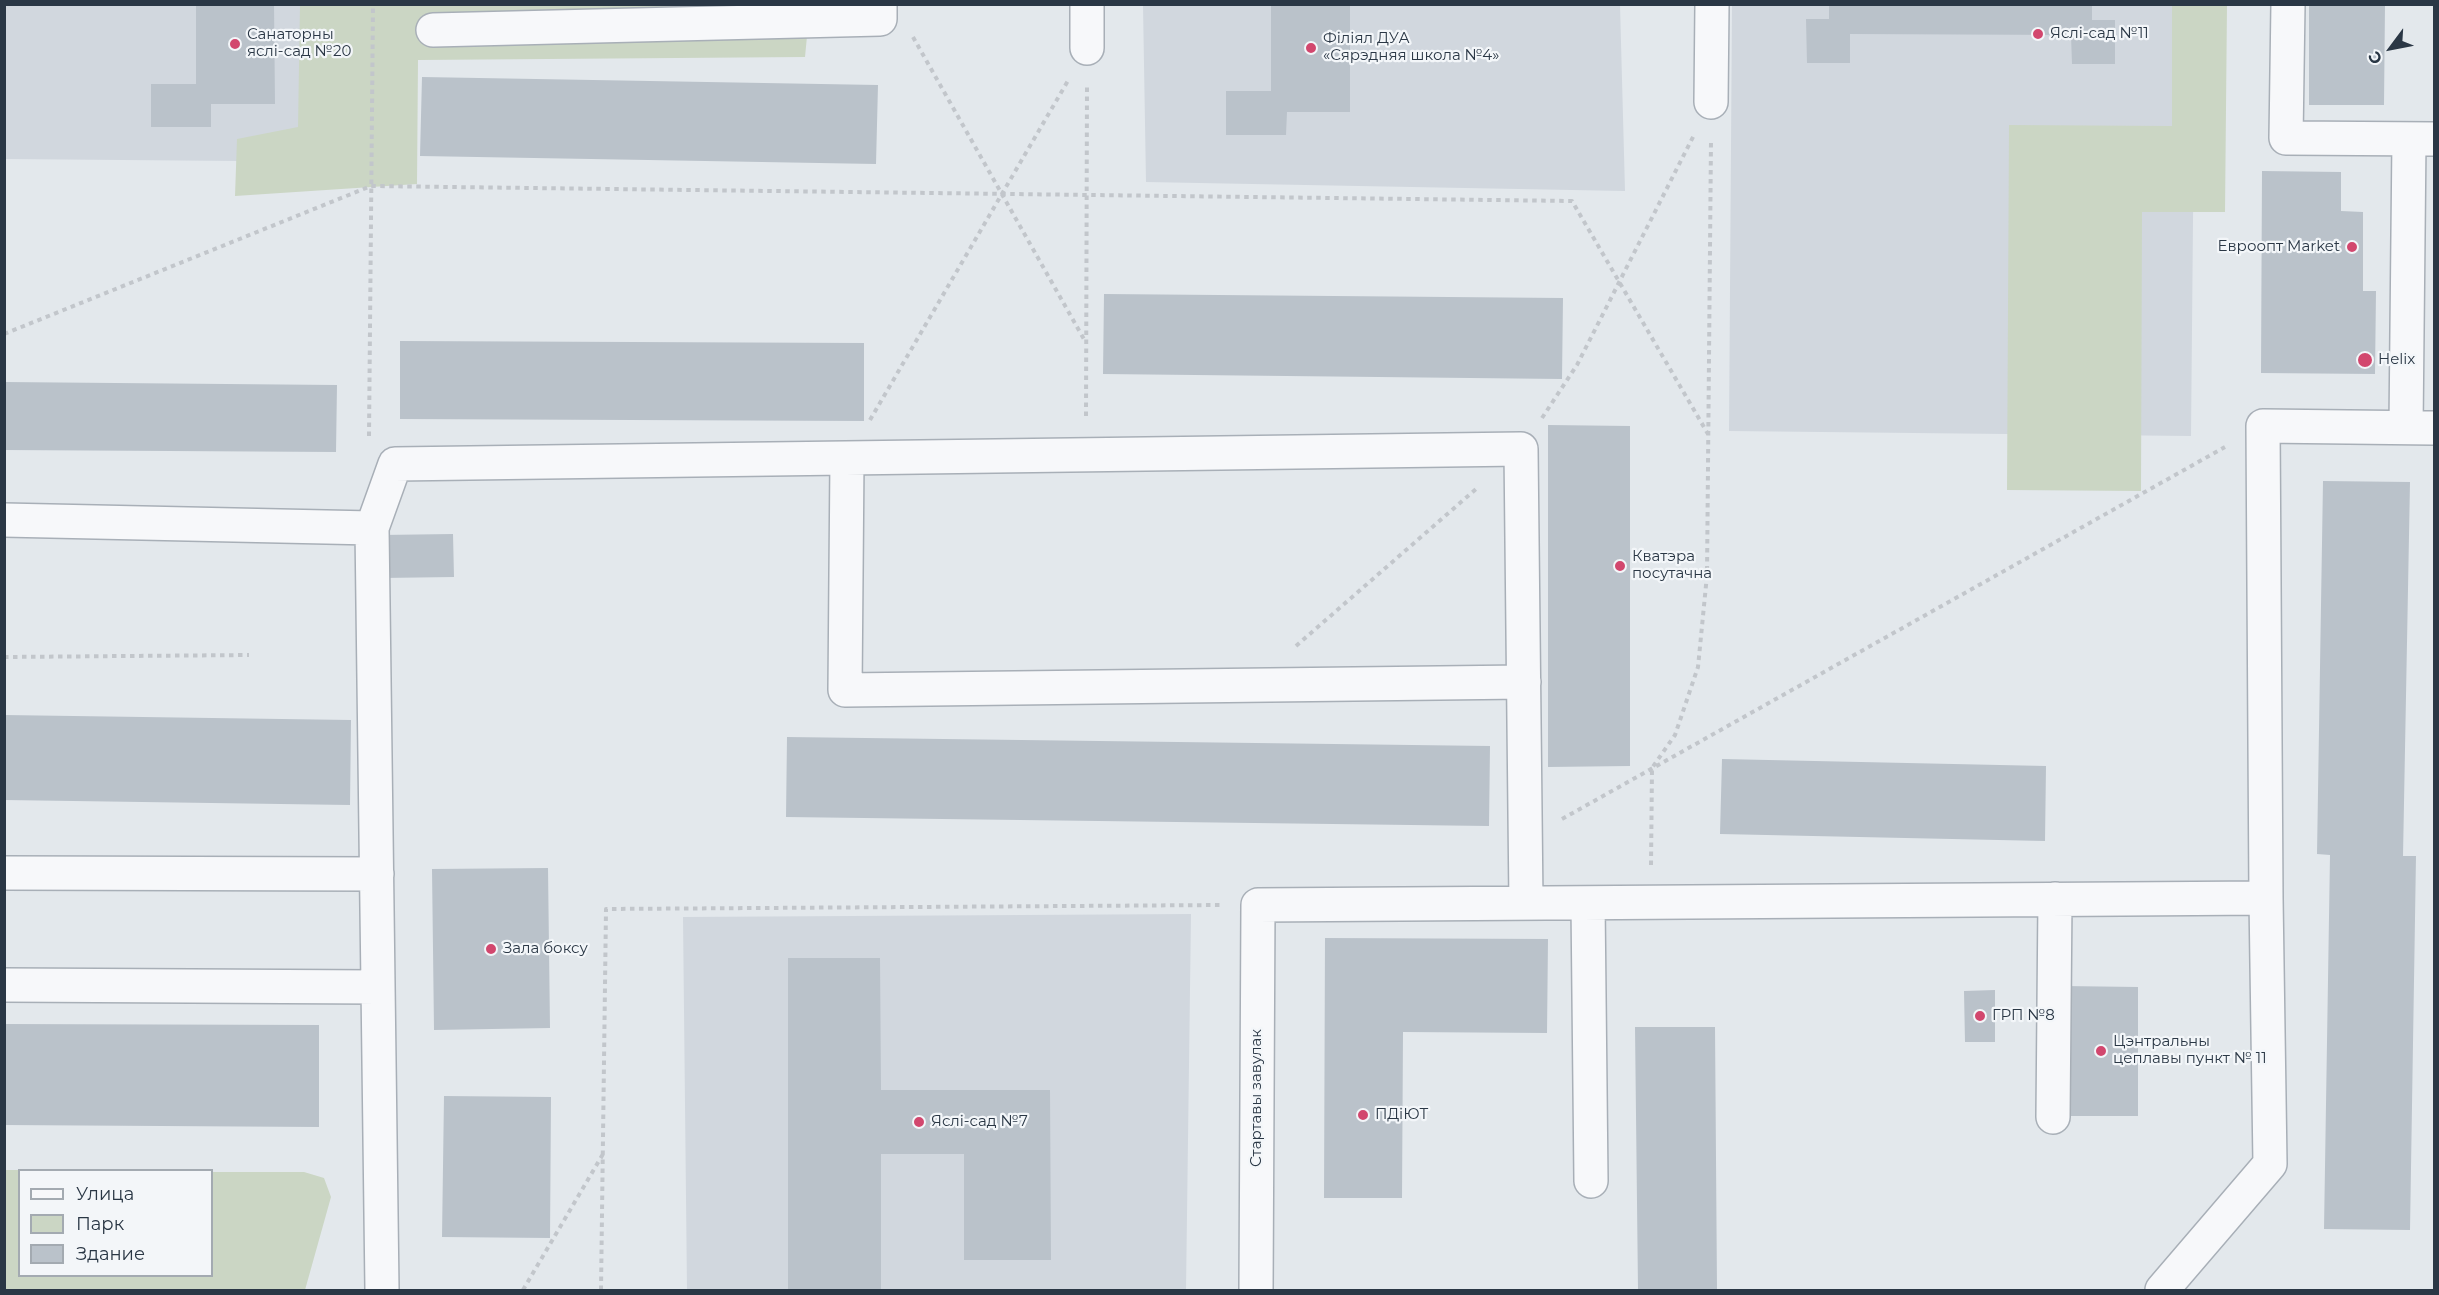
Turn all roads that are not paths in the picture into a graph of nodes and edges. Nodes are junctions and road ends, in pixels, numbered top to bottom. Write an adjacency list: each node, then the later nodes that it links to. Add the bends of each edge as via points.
1 (880, 4): 5 (street, via 880,19)
2 (1088, 4): 6 (street)
3 (1712, 4): 7 (street)
4 (2288, 4): 8 (street, via 2286,138)
5 (433, 30)
6 (1087, 48)
7 (1711, 102)
8 (2422, 139): 9 (street)
9 (2420, 427): 16 (street, via 2263,426)
10 (847, 459): 12 (street, via 395,464); 13 (street, via 1521,449); 13 (street, via 845,690)
11 (4, 520): 12 (street)
12 (372, 528): 15 (street)
13 (1524, 682): 18 (street)
14 (4, 873): 15 (street)
15 (377, 874): 21 (street)
16 (2266, 898): 17 (street); 26 (street, via 2270,1164)
17 (2055, 899): 19 (street); 22 (street)
18 (1526, 903): 19 (street); 25 (street, Стартавы завулак, via 1258,905)
19 (1588, 903): 23 (street)
20 (4, 985): 21 (street)
21 (378, 987): 24 (street)
22 (2053, 1118)
23 (1591, 1180)
24 (382, 1290)
25 (1256, 1290)
26 (2162, 1290)

